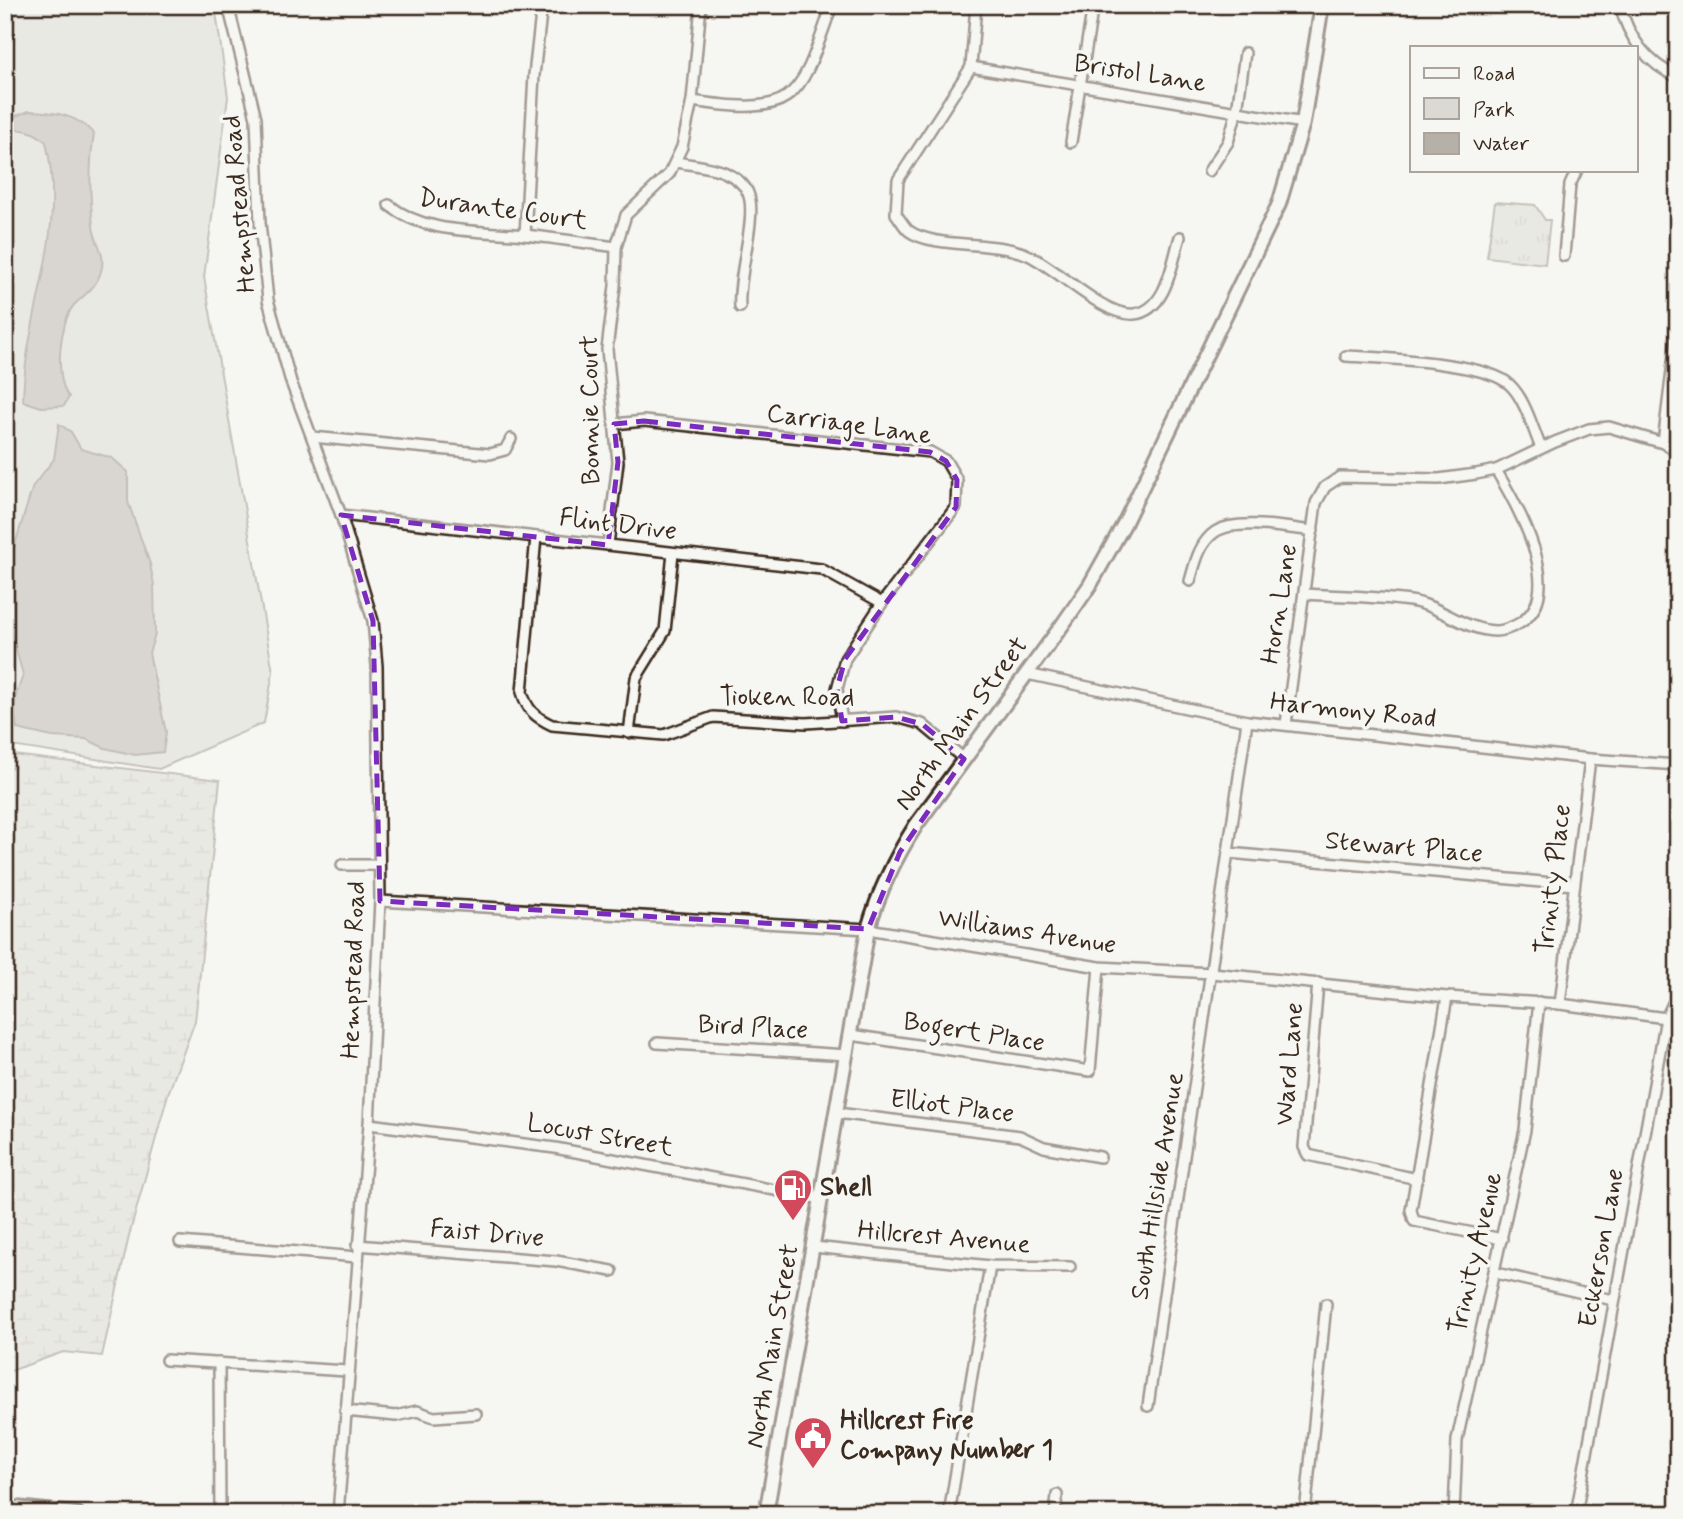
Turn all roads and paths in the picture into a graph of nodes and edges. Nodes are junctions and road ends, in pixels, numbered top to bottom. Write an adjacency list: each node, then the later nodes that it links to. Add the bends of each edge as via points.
1 (228, 5): 31 (street, Hempstead Road, via 256,118 266,291 291,382)
2 (542, 5): 23 (street)
3 (701, 5): 15 (street, Bonnie Court)
4 (832, 5): 15 (street, via 810,69 795,92 771,105 735,107)
5 (976, 5): 12 (street)
6 (1093, 5): 14 (street)
7 (1322, 5): 17 (main road, North Main Street)
8 (1620, 5): 9 (street)
9 (1636, 46)
10 (1638, 51): 13 (street)
11 (1245, 52): 16 (street)
12 (971, 67): 14 (street, Bristol Lane); 24 (street, via 898,180 896,214 907,230 922,237 1026,254 1107,307 1134,314 1151,308 1163,293)
13 (1678, 77)
14 (1081, 85): 16 (street, Bristol Lane); 18 (street)
15 (692, 101): 19 (street, Bonnie Court)
16 (1237, 111): 17 (street, Bristol Lane); 20 (street, via 1228,142)
17 (1303, 122): 45 (main road, North Main Street, via 1279,204 1124,524 1090,585)
18 (1071, 142)
19 (676, 162): 25 (street, Bonnie Court, via 626,215); 27 (street, via 725,173 748,193)
20 (1209, 171)
21 (1576, 172): 26 (street, via 1570,185)
22 (389, 205): 23 (street, Durante Court, via 405,218 449,229)
23 (525, 235): 25 (street, Durante Court)
24 (1180, 237)
25 (616, 247): 30 (street, Bonnie Court, via 607,349)
26 (1563, 256)
27 (740, 307)
28 (1678, 322): 33 (street)
29 (1346, 356): 34 (street, via 1406,359 1492,375 1510,384)
30 (614, 424): 40 (street, Bonnie Court, via 618,462); 44 (street, Carriage Lane, via 644,421 930,452 947,461 957,480 956,507)
31 (312, 437): 32 (street, via 491,454 505,450); 37 (street, Hempstead Road)
32 (511, 439)
33 (1663, 443): 34 (street, Horn Lane, via 1609,426); 35 (street, Horn Lane)
34 (1541, 448): 36 (street, Horn Lane)
35 (1678, 452)
36 (1496, 470): 38 (street, Horn Lane, via 1439,479 1340,477 1325,487 1316,503); 43 (street, via 1514,499 1539,569 1540,594 1531,616 1514,627 1496,631 1413,601)
37 (341, 514): 39 (street, Flint Drive); 55 (street, Hempstead Road, via 373,621)
38 (1313, 531): 42 (street, via 1241,525 1215,532 1199,551); 43 (street, Horn Lane)
39 (537, 537): 40 (street, Flint Drive); 49 (street, Tioken Road, via 522,692 526,705 552,725)
40 (608, 545): 41 (street, Flint Drive)
41 (673, 553): 44 (street, Flint Drive, via 821,569); 49 (street, via 664,631 636,678)
42 (1190, 581)
43 (1304, 594): 48 (street, Horn Lane)
44 (882, 603): 46 (street, Carriage Lane, via 845,659 837,689)
45 (1027, 674): 47 (street, Harmony Road); 50 (main road, North Main Street)
46 (842, 721): 49 (street, Tioken Road, via 713,717 664,735); 50 (street, Tioken Road, via 896,717 922,724)
47 (1247, 721): 48 (street, Harmony Road); 53 (street, South Hillside Avenue)
48 (1286, 724): 51 (street, Harmony Road)
49 (629, 733)
50 (964, 759): 58 (main road, North Main Street, via 900,852)
51 (1590, 759): 52 (street, Harmony Road); 56 (street, Trinity Place)
52 (1678, 765)
53 (1229, 853): 56 (street, Stewart Place); 60 (street, South Hillside Avenue)
54 (342, 865): 55 (street)
55 (379, 865): 57 (street, Hempstead Road)
56 (1574, 885): 65 (street, Trinity Place)
57 (380, 901): 58 (street, Williams Avenue); 71 (street, Hempstead Road)
58 (867, 929): 59 (street, Williams Avenue); 67 (main road, North Main Street)
59 (1099, 967): 60 (street, Williams Avenue); 67 (street, Bogert Place, via 1090,1072)
60 (1212, 972): 61 (street, Williams Avenue); 89 (street, South Hillside Avenue)
61 (1318, 983): 63 (street, Williams Avenue); 73 (street, Ward Lane, via 1304,1147 1308,1155)
62 (1678, 993): 66 (street, Eckerson Lane)
63 (1447, 996): 64 (street, Williams Avenue); 73 (street)
64 (1539, 1002): 65 (street, Williams Avenue); 75 (street, Trinity Avenue, via 1525,1130)
65 (1560, 1004): 66 (street, Williams Avenue)
66 (1666, 1018): 84 (street, Eckerson Lane)
67 (851, 1035): 69 (main road, North Main Street)
68 (657, 1043): 69 (street, Bird Place)
69 (847, 1055): 70 (main road, North Main Street)
70 (837, 1113): 72 (street, Elliot Place, via 1020,1136 1044,1147); 74 (main road, North Main Street)
71 (369, 1124): 74 (street, Locust Street, via 555,1148); 77 (street, Hempstead Road)
72 (1100, 1157)
73 (1417, 1179): 75 (street, via 1411,1210 1414,1221)
74 (822, 1199): 78 (main road, North Main Street)
75 (1502, 1239): 83 (street, Trinity Avenue)
76 (180, 1242): 79 (street)
77 (358, 1245): 79 (street, Hempstead Road); 82 (street, Faist Drive, via 556,1261)
78 (814, 1247): 80 (street, Hillcrest Avenue); 97 (main road, North Main Street)
79 (356, 1258): 88 (street, Hempstead Road)
80 (990, 1266): 81 (street, Hillcrest Avenue); 98 (street)
81 (1070, 1268)
82 (612, 1271)
83 (1496, 1273): 84 (street); 101 (street, Trinity Avenue, via 1457,1440)
84 (1614, 1300): 102 (street, Eckerson Lane)
85 (1326, 1304): 100 (street)
86 (166, 1360): 87 (street)
87 (219, 1363): 88 (street); 95 (street)
88 (347, 1371): 90 (street, Hempstead Road)
89 (1148, 1406)
90 (345, 1411): 91 (street, via 396,1416 417,1411 434,1417); 96 (street, Hempstead Road)
91 (476, 1414)
92 (1057, 1495): 99 (street)
93 (5, 1507): 94 (main road)
94 (77, 1514)
95 (220, 1514)
96 (338, 1514)
97 (766, 1514)
98 (949, 1514)
99 (1055, 1514)
100 (1304, 1514)
101 (1454, 1514)
102 (1576, 1514)

